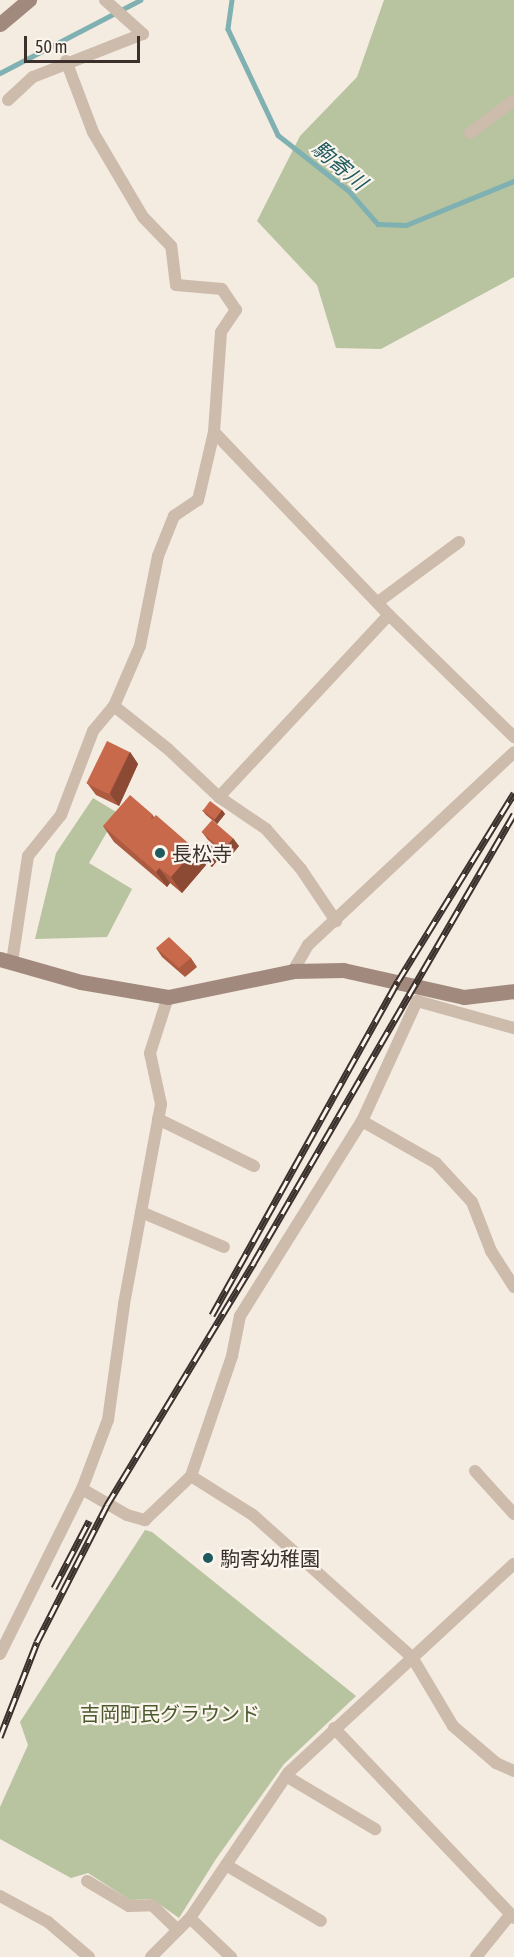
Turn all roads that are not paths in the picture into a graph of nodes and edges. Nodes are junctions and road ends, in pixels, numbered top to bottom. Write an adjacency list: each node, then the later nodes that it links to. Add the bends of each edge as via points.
1 (29, 0): 3 (street)
2 (105, 0): 4 (street, via 143,34)
3 (0, 24)
4 (66, 61): 5 (street, via 33,77); 8 (street, via 93,132 142,216 171,246 176,285 222,289 236,310 221,332)
5 (8, 99)
6 (514, 100): 7 (street)
7 (470, 133)
8 (214, 432): 10 (street); 12 (street, via 198,500 174,516 158,556 140,646)
9 (459, 542): 10 (street)
10 (378, 602): 11 (street)
11 (389, 615): 13 (street); 15 (street)
12 (114, 706): 15 (street, via 168,748); 17 (street, via 93,731 61,815 28,856)
13 (514, 737)
14 (514, 752): 16 (street)
15 (219, 797): 16 (street, via 266,829 301,869)
16 (336, 921): 18 (street, via 308,945)
17 (6, 961): 20 (street, via 81,982)
18 (293, 971): 20 (street); 21 (street, via 343,970)
19 (514, 991): 21 (street)
20 (168, 997): 24 (street, via 150,1053 161,1104)
21 (481, 998): 22 (street)
22 (474, 1017): 23 (street); 25 (street, via 417,1001)
23 (514, 1028)
24 (158, 1119): 26 (street); 27 (street)
25 (362, 1121): 29 (street, via 436,1163 465,1194 507,1281); 31 (street, via 240,1316 232,1356)
26 (254, 1166)
27 (141, 1212): 28 (street); 32 (street, via 108,1420)
28 (224, 1247)
29 (514, 1287)
30 (475, 1471): 33 (street)
31 (191, 1476): 32 (street, via 145,1520 127,1515); 36 (street, via 253,1515)
32 (82, 1489): 35 (street)
33 (514, 1514)
34 (514, 1564): 36 (street)
35 (0, 1654)
36 (412, 1657): 37 (street); 38 (street, via 453,1726 496,1763)
37 (334, 1728): 39 (street); 44 (street)
38 (514, 1771)
39 (286, 1776): 40 (street); 41 (street)
40 (375, 1828)
41 (226, 1865): 45 (street); 46 (street)
42 (87, 1881): 47 (street, via 129,1906 152,1905)
43 (0, 1896): 48 (street, via 48,1922)
44 (512, 1916): 51 (street)
45 (190, 1918): 47 (street); 50 (street)
46 (321, 1921)
47 (178, 1930): 49 (street)
48 (89, 1957)
49 (151, 1957)
50 (231, 1957)
51 (476, 1957)

